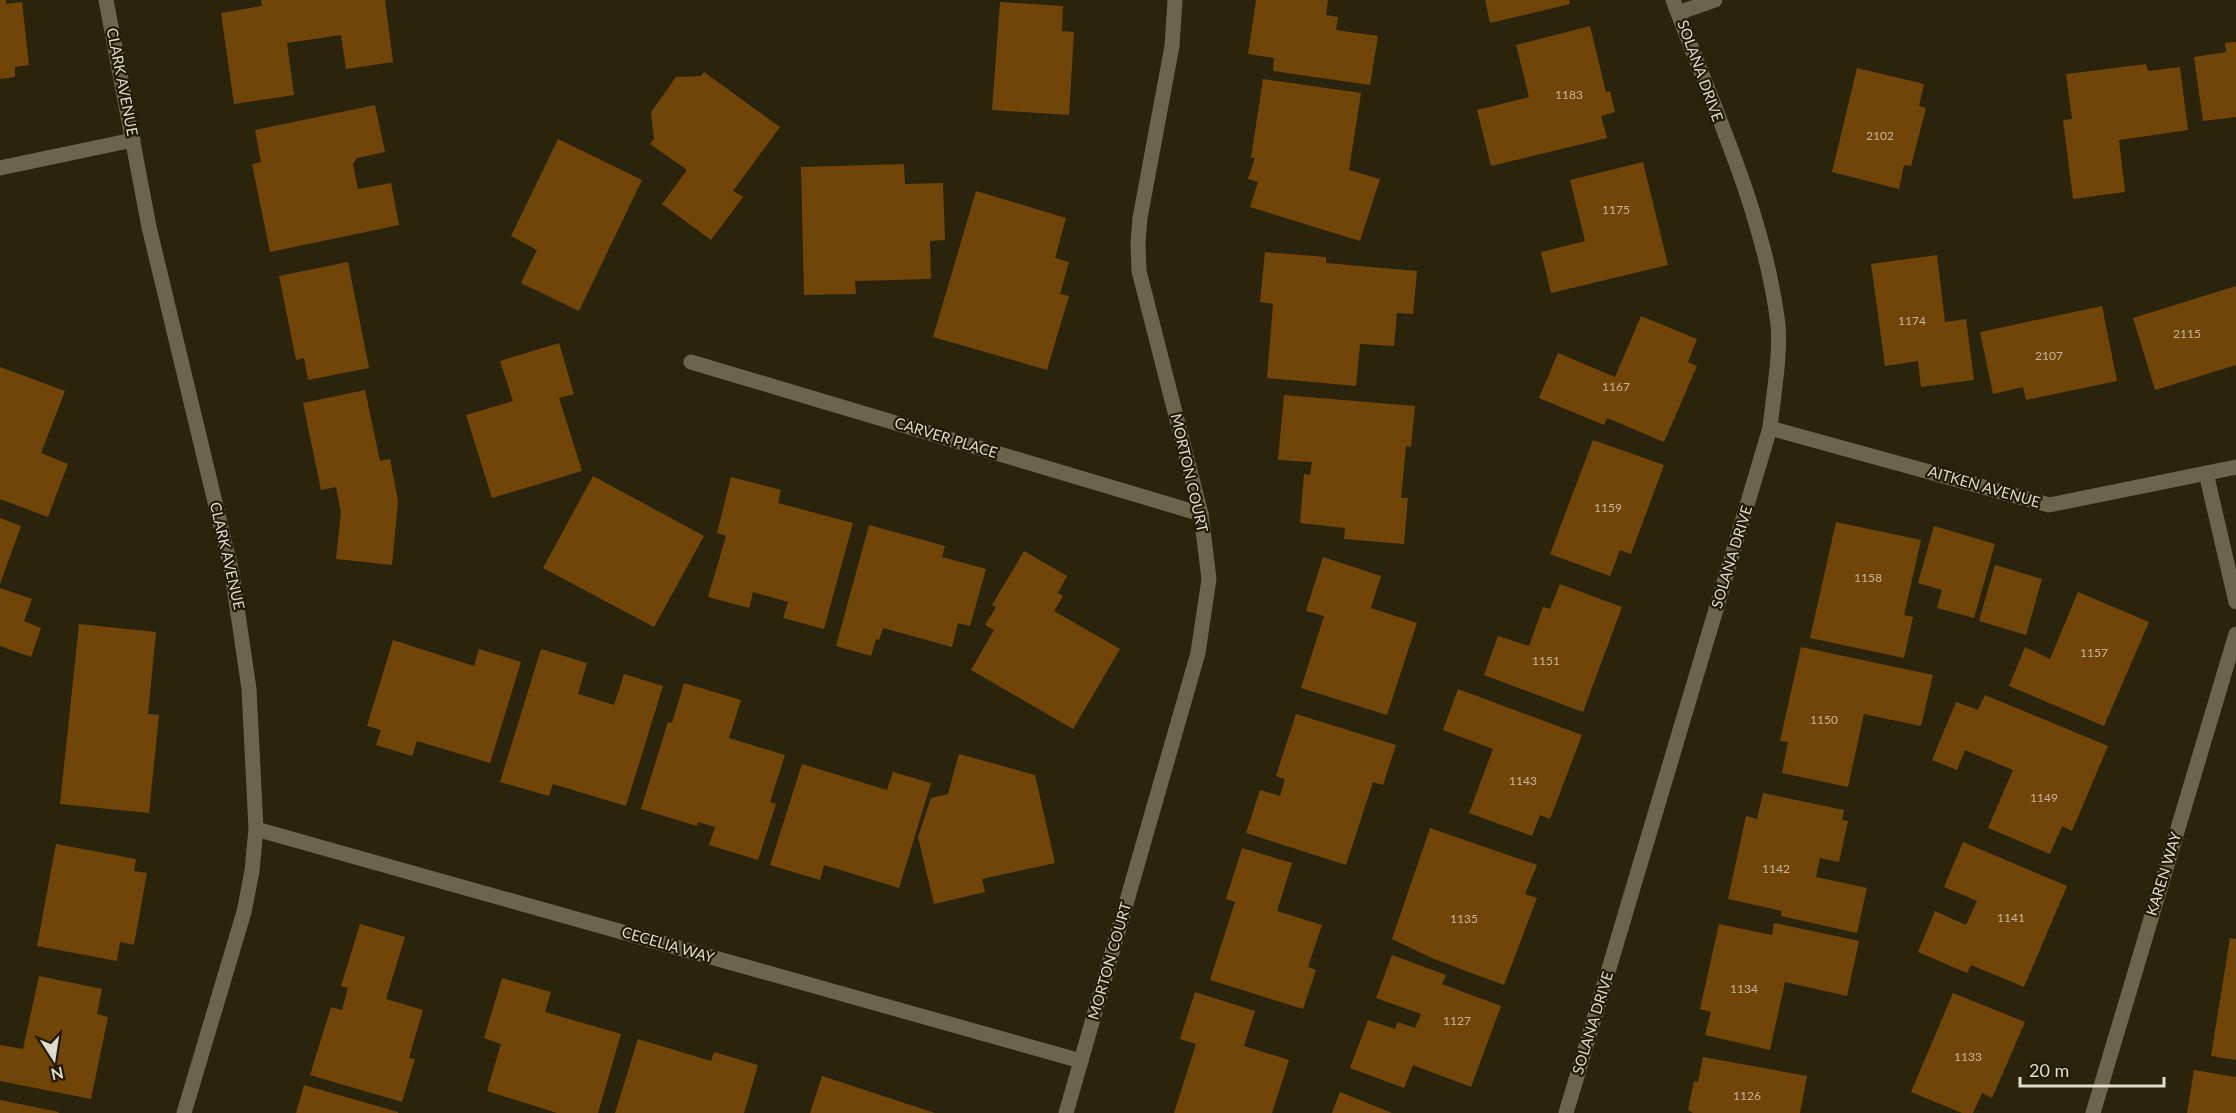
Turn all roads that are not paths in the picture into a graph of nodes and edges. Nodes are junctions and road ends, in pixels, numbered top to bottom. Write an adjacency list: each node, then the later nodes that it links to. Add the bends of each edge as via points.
1 (106, 0): 5 (street, CLARK AVENUE)
2 (1175, 0): 11 (street, MORTON COURT, via 1172,46 1140,218 1139,271)
3 (1716, 0): 4 (street)
4 (1676, 6): 8 (street, SOLANA DRIVE, via 1753,214 1768,267 1778,327)
5 (134, 140): 6 (street); 14 (street, CLARK AVENUE, via 149,227 241,618)
6 (0, 168)
7 (691, 362): 11 (street, CARVER PLACE)
8 (1770, 428): 10 (street, AITKEN AVENUE, via 2049,505); 18 (street, SOLANA DRIVE)
9 (2236, 467): 10 (street, AITKEN AVENUE)
10 (2206, 473): 12 (street)
11 (1201, 514): 15 (street, MORTON COURT, via 1209,579 1198,653)
12 (2236, 602)
13 (2236, 634): 19 (street, KAREN WAY)
14 (256, 829): 15 (street, CECELIA WAY); 16 (street, CLARK AVENUE, via 244,912)
15 (1081, 1061): 17 (street, MORTON COURT)
16 (184, 1113)
17 (1066, 1113)
18 (1566, 1113)
19 (2093, 1113)

